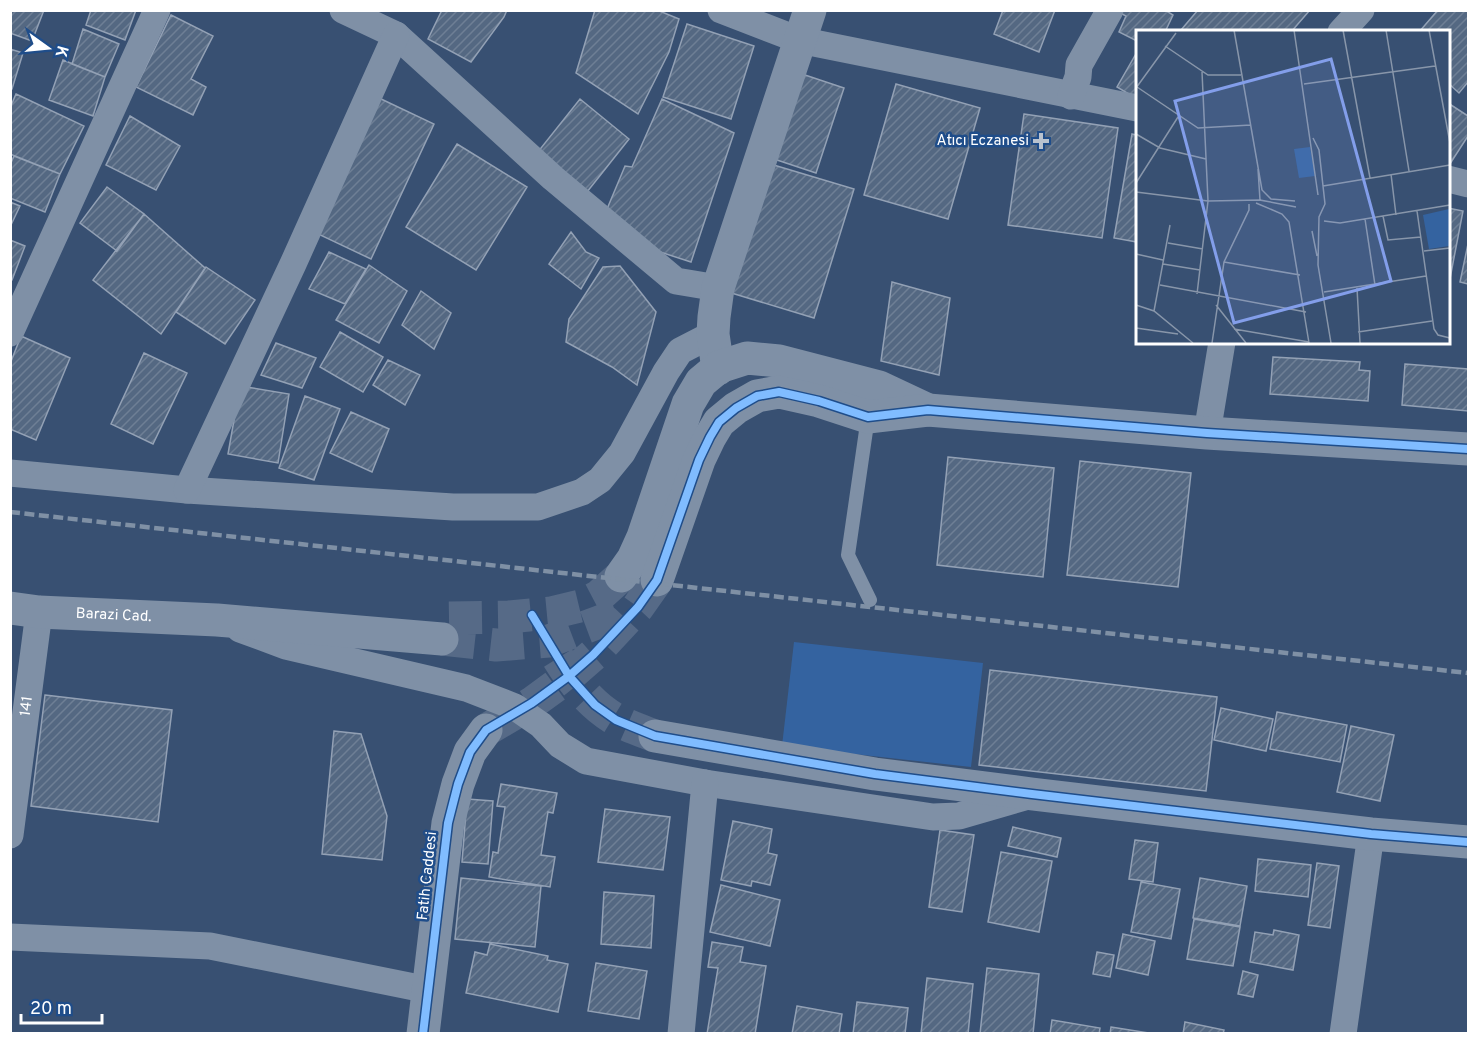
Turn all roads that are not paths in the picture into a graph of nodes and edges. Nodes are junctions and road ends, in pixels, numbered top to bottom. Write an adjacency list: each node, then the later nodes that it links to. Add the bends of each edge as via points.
1 (157, 10): 14 (street)
2 (343, 10): 8 (street)
3 (721, 10): 6 (street)
4 (1110, 10): 9 (street, via 1079,65)
5 (1362, 10): 7 (street)
6 (804, 25): 9 (street); 13 (street)
7 (1343, 30)
8 (396, 35): 13 (street, via 553,178 676,281); 23 (street)
9 (1071, 96): 10 (street)
10 (1136, 108)
11 (1449, 179): 12 (street)
12 (1468, 184)
13 (718, 288): 15 (street)
14 (10, 333)
15 (713, 334): 17 (street); 23 (street, via 680,351 621,453 600,480 582,492 538,507 453,507)
16 (1222, 344): 20 (street)
17 (718, 369): 18 (street, via 747,358 779,361 879,387); 24 (street, via 701,382 688,404 643,537)
18 (928, 410): 19 (street); 20 (street)
19 (868, 417): 25 (street, via 779,392 757,396 736,408 720,422 699,460); 26 (lane, via 848,555)
20 (1207, 433): 21 (street)
21 (1468, 449)
22 (10, 473): 23 (street)
23 (187, 490)
24 (621, 576)
25 (657, 580)
26 (870, 600)
27 (25, 610): 28 (street, Barazi Cad.); 34 (street, 141)
28 (216, 620): 29 (street, Barazi Cad., via 256,614 286,604); 32 (street, via 286,646 466,688 514,706 541,724 560,745 586,761)
29 (445, 628)
30 (486, 730): 38 (street, Fatih Caddesi, via 470,752 448,823)
31 (654, 736): 33 (street, via 875,774)
32 (705, 783): 33 (street, via 933,817 959,816); 40 (street)
33 (1032, 794): 35 (street)
34 (11, 828)
35 (1371, 834): 36 (street); 41 (street)
36 (1468, 842)
37 (10, 937): 38 (street, via 210,946)
38 (429, 990): 39 (street, Fatih Caddesi)
39 (423, 1034)
40 (681, 1034)
41 (1343, 1034)

